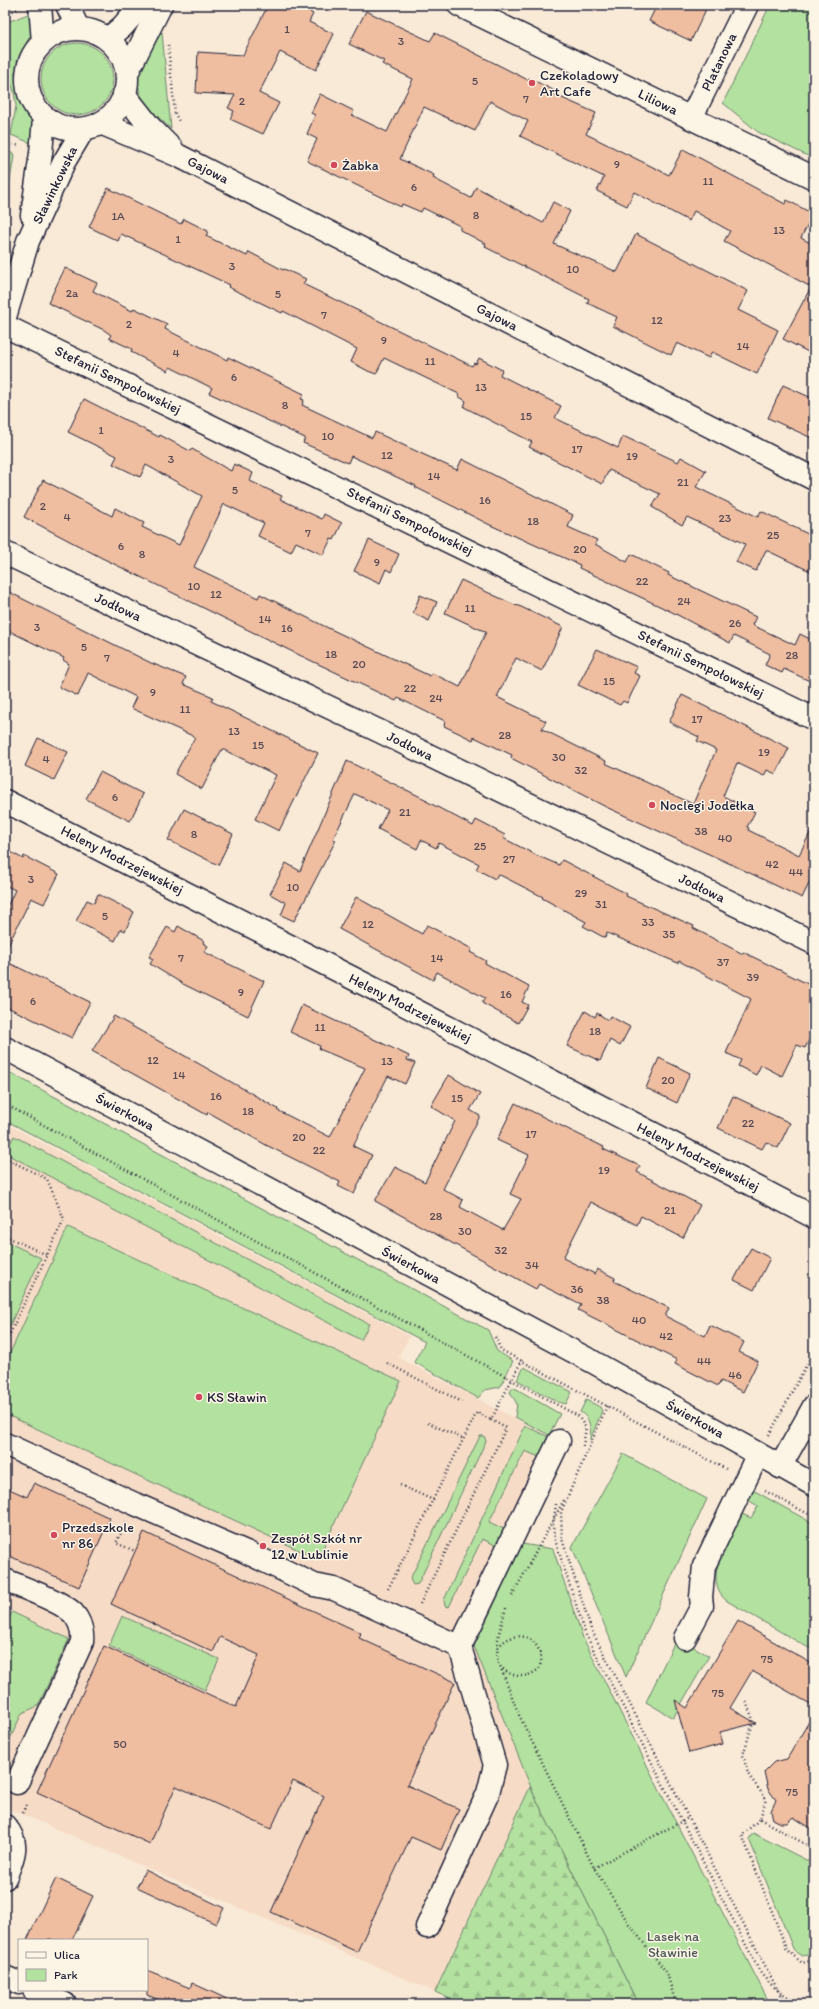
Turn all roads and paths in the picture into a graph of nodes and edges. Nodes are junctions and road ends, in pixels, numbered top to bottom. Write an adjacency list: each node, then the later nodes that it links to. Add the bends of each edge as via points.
1 (14, 5): 8 (path)
2 (40, 5): 12 (street)
3 (67, 5): 9 (street)
4 (140, 5): 10 (street, via 123,26)
5 (161, 5): 13 (street)
6 (459, 5): 15 (street, Liliowa)
7 (747, 5): 15 (street, Platanowa)
8 (16, 10)
9 (78, 28): 10 (street, via 94,30); 12 (street, via 60,32)
10 (108, 39): 13 (street, via 121,55)
11 (167, 40): 17 (path, via 175,114)
12 (43, 42): 16 (street, via 31,60 27,83 33,104)
13 (127, 73): 14 (street)
14 (124, 94): 18 (street, via 116,110); 19 (street, Gajowa, via 150,127)
15 (691, 118): 20 (street, Liliowa)
16 (44, 119): 18 (street, via 64,128); 21 (street, Sławinkowska, via 42,153)
17 (181, 126)
18 (93, 127): 19 (street, Gajowa); 21 (street, Sławinkowska, via 64,162)
19 (178, 156): 24 (street, Gajowa)
20 (814, 178)
21 (28, 241): 22 (street, Sławinkowska)
22 (5, 316)
23 (5, 326): 26 (street, Stefanii Sempołowskiej)
24 (814, 479)
25 (5, 553): 28 (street, Jodłowa)
26 (814, 719)
27 (5, 801): 32 (street, Heleny Modrzejewskiej)
28 (814, 943)
29 (5, 1048): 48 (street, Świerkowa, via 581,1355)
30 (5, 1104): 39 (path)
31 (5, 1158): 34 (path, via 47,1179 64,1219)
32 (814, 1217)
33 (5, 1236): 34 (path)
34 (47, 1255): 35 (path)
35 (5, 1344)
36 (814, 1351): 48 (path)
37 (522, 1360): 39 (path)
38 (387, 1363): 40 (path)
39 (511, 1381): 43 (path); 49 (path, via 578,1416 586,1428)
40 (462, 1402)
41 (607, 1406): 53 (path)
42 (814, 1406): 50 (street)
43 (491, 1420): 45 (path, via 477,1412); 61 (path, via 506,1428)
44 (428, 1423): 45 (path)
45 (464, 1439): 54 (path)
46 (559, 1441): 63 (street)
47 (5, 1444): 56 (street)
48 (763, 1446): 50 (street, Świerkowa); 62 (street, via 704,1566 702,1606)
49 (581, 1451)
50 (780, 1467): 52 (street, Świerkowa)
51 (400, 1485): 54 (path)
52 (814, 1485)
53 (569, 1491): 57 (path); 68 (path, via 561,1512 562,1539 591,1629)
54 (433, 1500): 60 (path)
55 (557, 1502): 57 (path)
56 (135, 1504): 58 (path, via 116,1543); 60 (street, via 246,1552 314,1585 334,1589)
57 (554, 1516): 64 (path, via 506,1608); 70 (path, via 555,1540 586,1634)
58 (135, 1551)
59 (5, 1580): 67 (street, via 65,1607 74,1614 83,1632 82,1642)
60 (378, 1609): 61 (street)
61 (410, 1624): 63 (street)
62 (685, 1638)
63 (460, 1647): 75 (street, via 495,1765 488,1794)
64 (497, 1648): 65 (path); 65 (path, via 505,1639 515,1635 524,1636 535,1644 541,1658 539,1670 531,1676 518,1677 508,1674)
65 (500, 1666): 73 (path, via 519,1714)
66 (746, 1702): 69 (path, via 752,1717 752,1726 743,1755 748,1774 766,1799)
67 (17, 1783)
68 (688, 1818): 70 (path); 80 (path)
69 (760, 1818): 72 (path); 76 (path, via 742,1835 787,1950 802,1963)
70 (682, 1821): 73 (path); 80 (path, via 760,1972)
71 (5, 1826): 74 (street, via 12,1834 15,1844)
72 (814, 1849)
73 (594, 1868): 82 (path, via 629,1924 667,1973)
74 (5, 1878)
75 (427, 1927)
76 (814, 1960)
77 (5, 1977): 78 (street)
78 (18, 1983)
79 (36, 1991): 81 (street)
80 (778, 1992): 83 (path); 84 (path)
81 (65, 2004)
82 (676, 2004)
83 (785, 2004)
84 (800, 2004)

